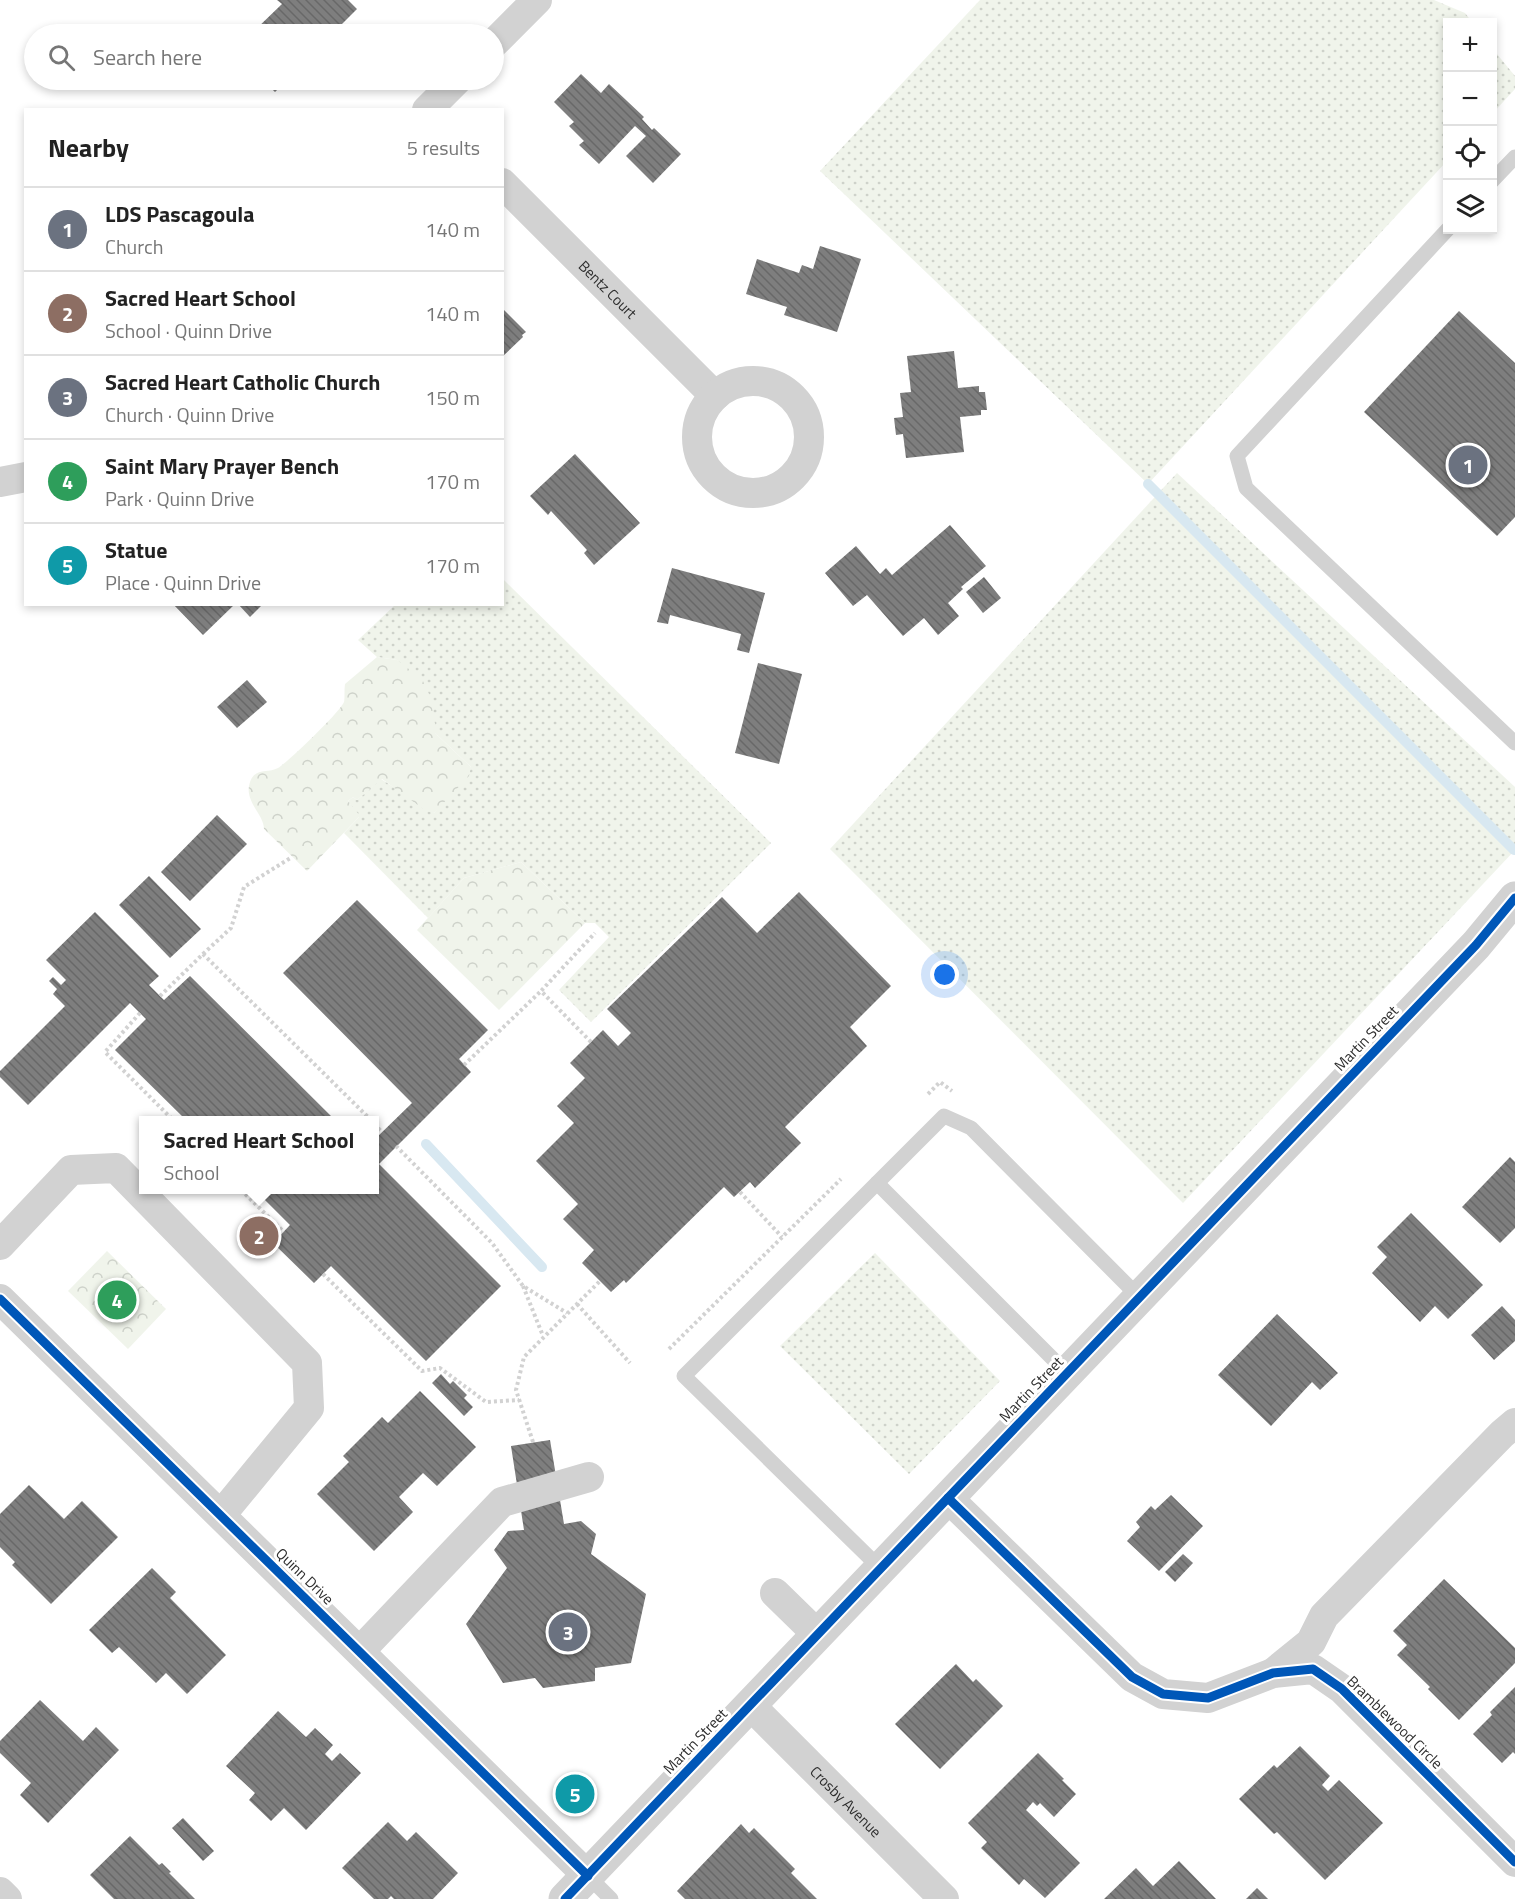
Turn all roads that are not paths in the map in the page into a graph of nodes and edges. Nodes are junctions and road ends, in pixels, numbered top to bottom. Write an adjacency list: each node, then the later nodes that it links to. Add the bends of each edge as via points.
1 (537, 0): 2 (street)
2 (504, 33)
3 (447, 90): 4 (street)
4 (429, 108)
5 (1515, 157): 6 (lane)
6 (1493, 180)
7 (504, 185): 9 (street, Bentz Court)
8 (1443, 234): 12 (lane, via 1237,456 1246,488)
9 (715, 396)
10 (24, 477): 11 (street)
11 (0, 482)
12 (1515, 743)
13 (1515, 898): 18 (street, Martin Street, via 1476,945)
14 (877, 1183): 18 (lane, via 944,1116 971,1128); 20 (lane); 25 (lane, via 684,1376)
15 (139, 1191): 17 (street, via 116,1168 71,1170)
16 (141, 1194): 24 (street, via 307,1363 309,1408)
17 (0, 1245)
18 (1139, 1297): 20 (street, Martin Street)
19 (0, 1299): 24 (street, Quinn Drive)
20 (1067, 1373): 23 (street, Martin Street)
21 (1515, 1423): 29 (street, via 1324,1616)
22 (589, 1477): 28 (street, via 502,1502)
23 (948, 1498): 25 (street, Martin Street); 29 (street, via 1132,1677 1162,1694 1208,1698)
24 (221, 1515): 28 (street, Quinn Drive)
25 (880, 1568): 27 (street, Martin Street)
26 (776, 1593): 27 (street)
27 (817, 1634): 30 (street, Martin Street)
28 (360, 1651): 32 (street, Quinn Drive)
29 (1312, 1656): 31 (street, Bramblewood Circle)
30 (750, 1705): 32 (street, Martin Street); 37 (street, Crosby Avenue)
31 (1515, 1862)
32 (588, 1876): 35 (street, Martin Street); 36 (lane)
33 (0, 1892): 34 (street)
34 (7, 1899)
35 (565, 1899)
36 (610, 1899)
37 (944, 1899)

